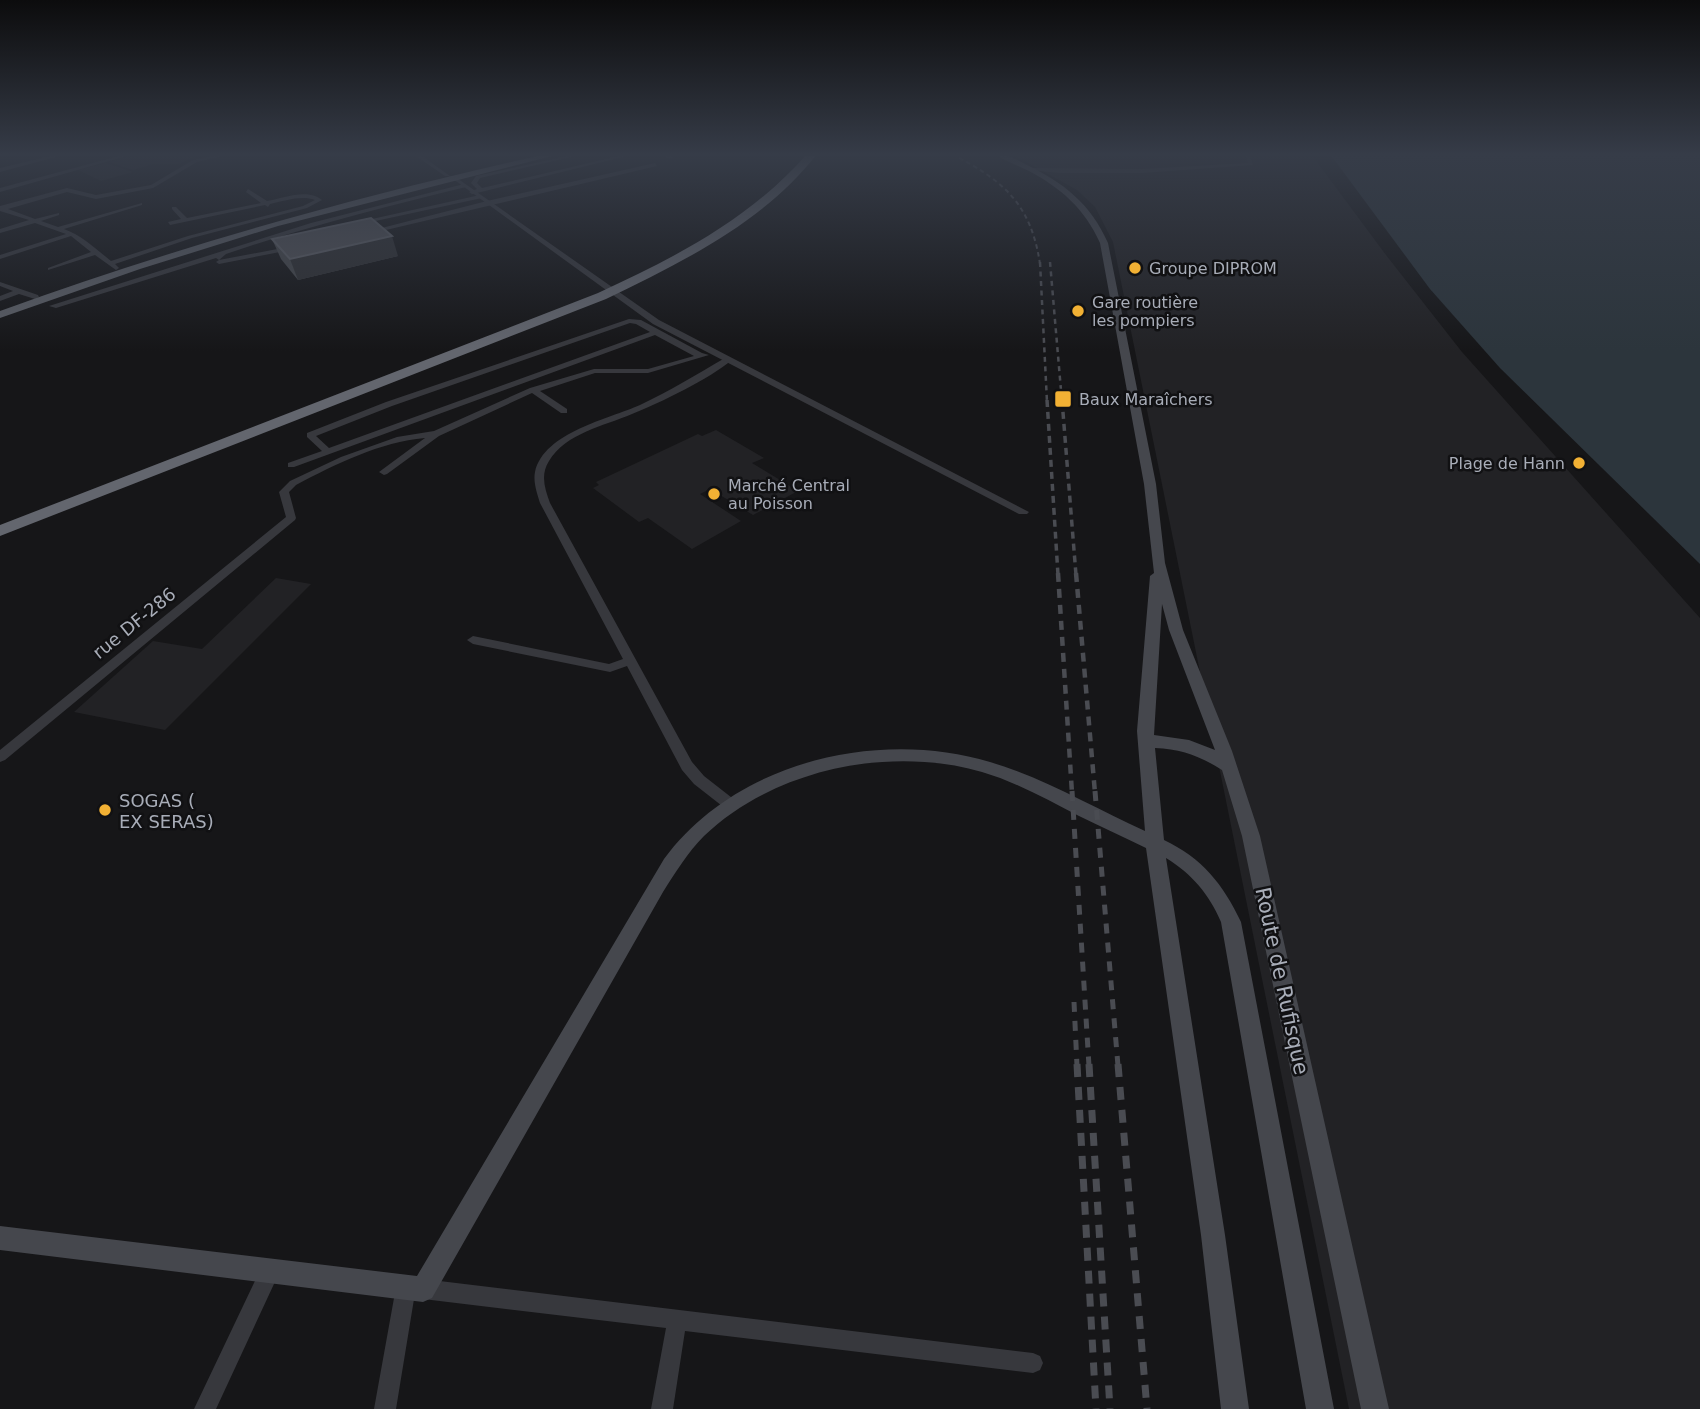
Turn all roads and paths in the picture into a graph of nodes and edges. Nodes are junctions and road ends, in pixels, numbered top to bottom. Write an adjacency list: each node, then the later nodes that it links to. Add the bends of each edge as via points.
1 (31, 220): 15 (street)
2 (38, 220): 15 (street)
3 (88, 220): 17 (street)
4 (183, 220): 22 (street, via 170,224)
5 (259, 220): 22 (street)
6 (263, 220): 27 (highway)
7 (290, 220): 34 (highway)
8 (333, 220): 25 (street)
9 (371, 220): 16 (street)
10 (408, 220): 20 (street)
11 (512, 220): 36 (street, via 633,309)
12 (723, 220): 47 (highway, via 607,283)
13 (740, 220): 43 (highway, via 644,276)
14 (1094, 220): 51 (main road, Route de Rufisque, via 1102,236 1150,484)
15 (34, 221): 17 (street); 18 (street)
16 (350, 224)
17 (58, 229): 21 (street)
18 (0, 231)
19 (323, 231): 25 (street)
20 (365, 233)
21 (72, 234): 24 (street); 26 (street)
22 (190, 237): 27 (street)
23 (304, 246): 25 (street, via 219,262)
24 (97, 252): 27 (street); 28 (street)
25 (222, 256): 33 (street)
26 (0, 257)
27 (114, 266): 31 (highway)
28 (50, 269)
29 (0, 284): 30 (street)
30 (19, 291): 31 (street); 32 (street)
31 (35, 297): 34 (highway)
32 (0, 299)
33 (53, 306)
34 (0, 312)
35 (658, 333): 37 (street); 42 (street); 42 (street, via 629,321 389,404 310,435)
36 (712, 352): 37 (street); 38 (street)
37 (701, 356): 39 (street, via 648,371 594,371)
38 (729, 360): 46 (street); 53 (street, via 641,408 571,437 546,457 539,471 538,485 545,503)
39 (533, 390): 40 (street); 41 (street)
40 (564, 411)
41 (436, 434): 45 (street); 48 (street, via 365,452 293,483 284,492)
42 (327, 451): 44 (street)
43 (190, 457): 49 (highway); 50 (highway, via 161,475)
44 (291, 465)
45 (384, 472)
46 (1023, 512)
47 (0, 518)
48 (291, 518): 55 (street, rue DF-286)
49 (0, 531)
50 (0, 543)
51 (1158, 563): 54 (main road, Route de Rufisque); 56 (main road, Route de Rufisque, via 1176,629)
52 (474, 640): 53 (street, via 610,668)
53 (629, 661): 57 (street, via 687,766)
54 (1145, 741): 56 (main road, via 1206,750); 66 (main road, Route de Rufisque, via 1157,865)
55 (0, 757)
56 (1228, 766): 68 (main road, Route de Rufisque, via 1251,836)
57 (731, 805): 60 (main road, via 698,831 656,886); 67 (main road, via 815,768 871,756 921,756 971,763 1006,774 1196,867 1223,900 1231,922)
58 (0, 1238): 59 (main road)
59 (270, 1270): 60 (main road); 63 (street)
60 (414, 1288): 61 (street); 64 (street)
61 (677, 1320): 62 (street); 65 (street)
62 (1032, 1363)
63 (205, 1409)
64 (385, 1409)
65 (662, 1409)
66 (1235, 1409)
67 (1320, 1409)
68 (1375, 1409)

